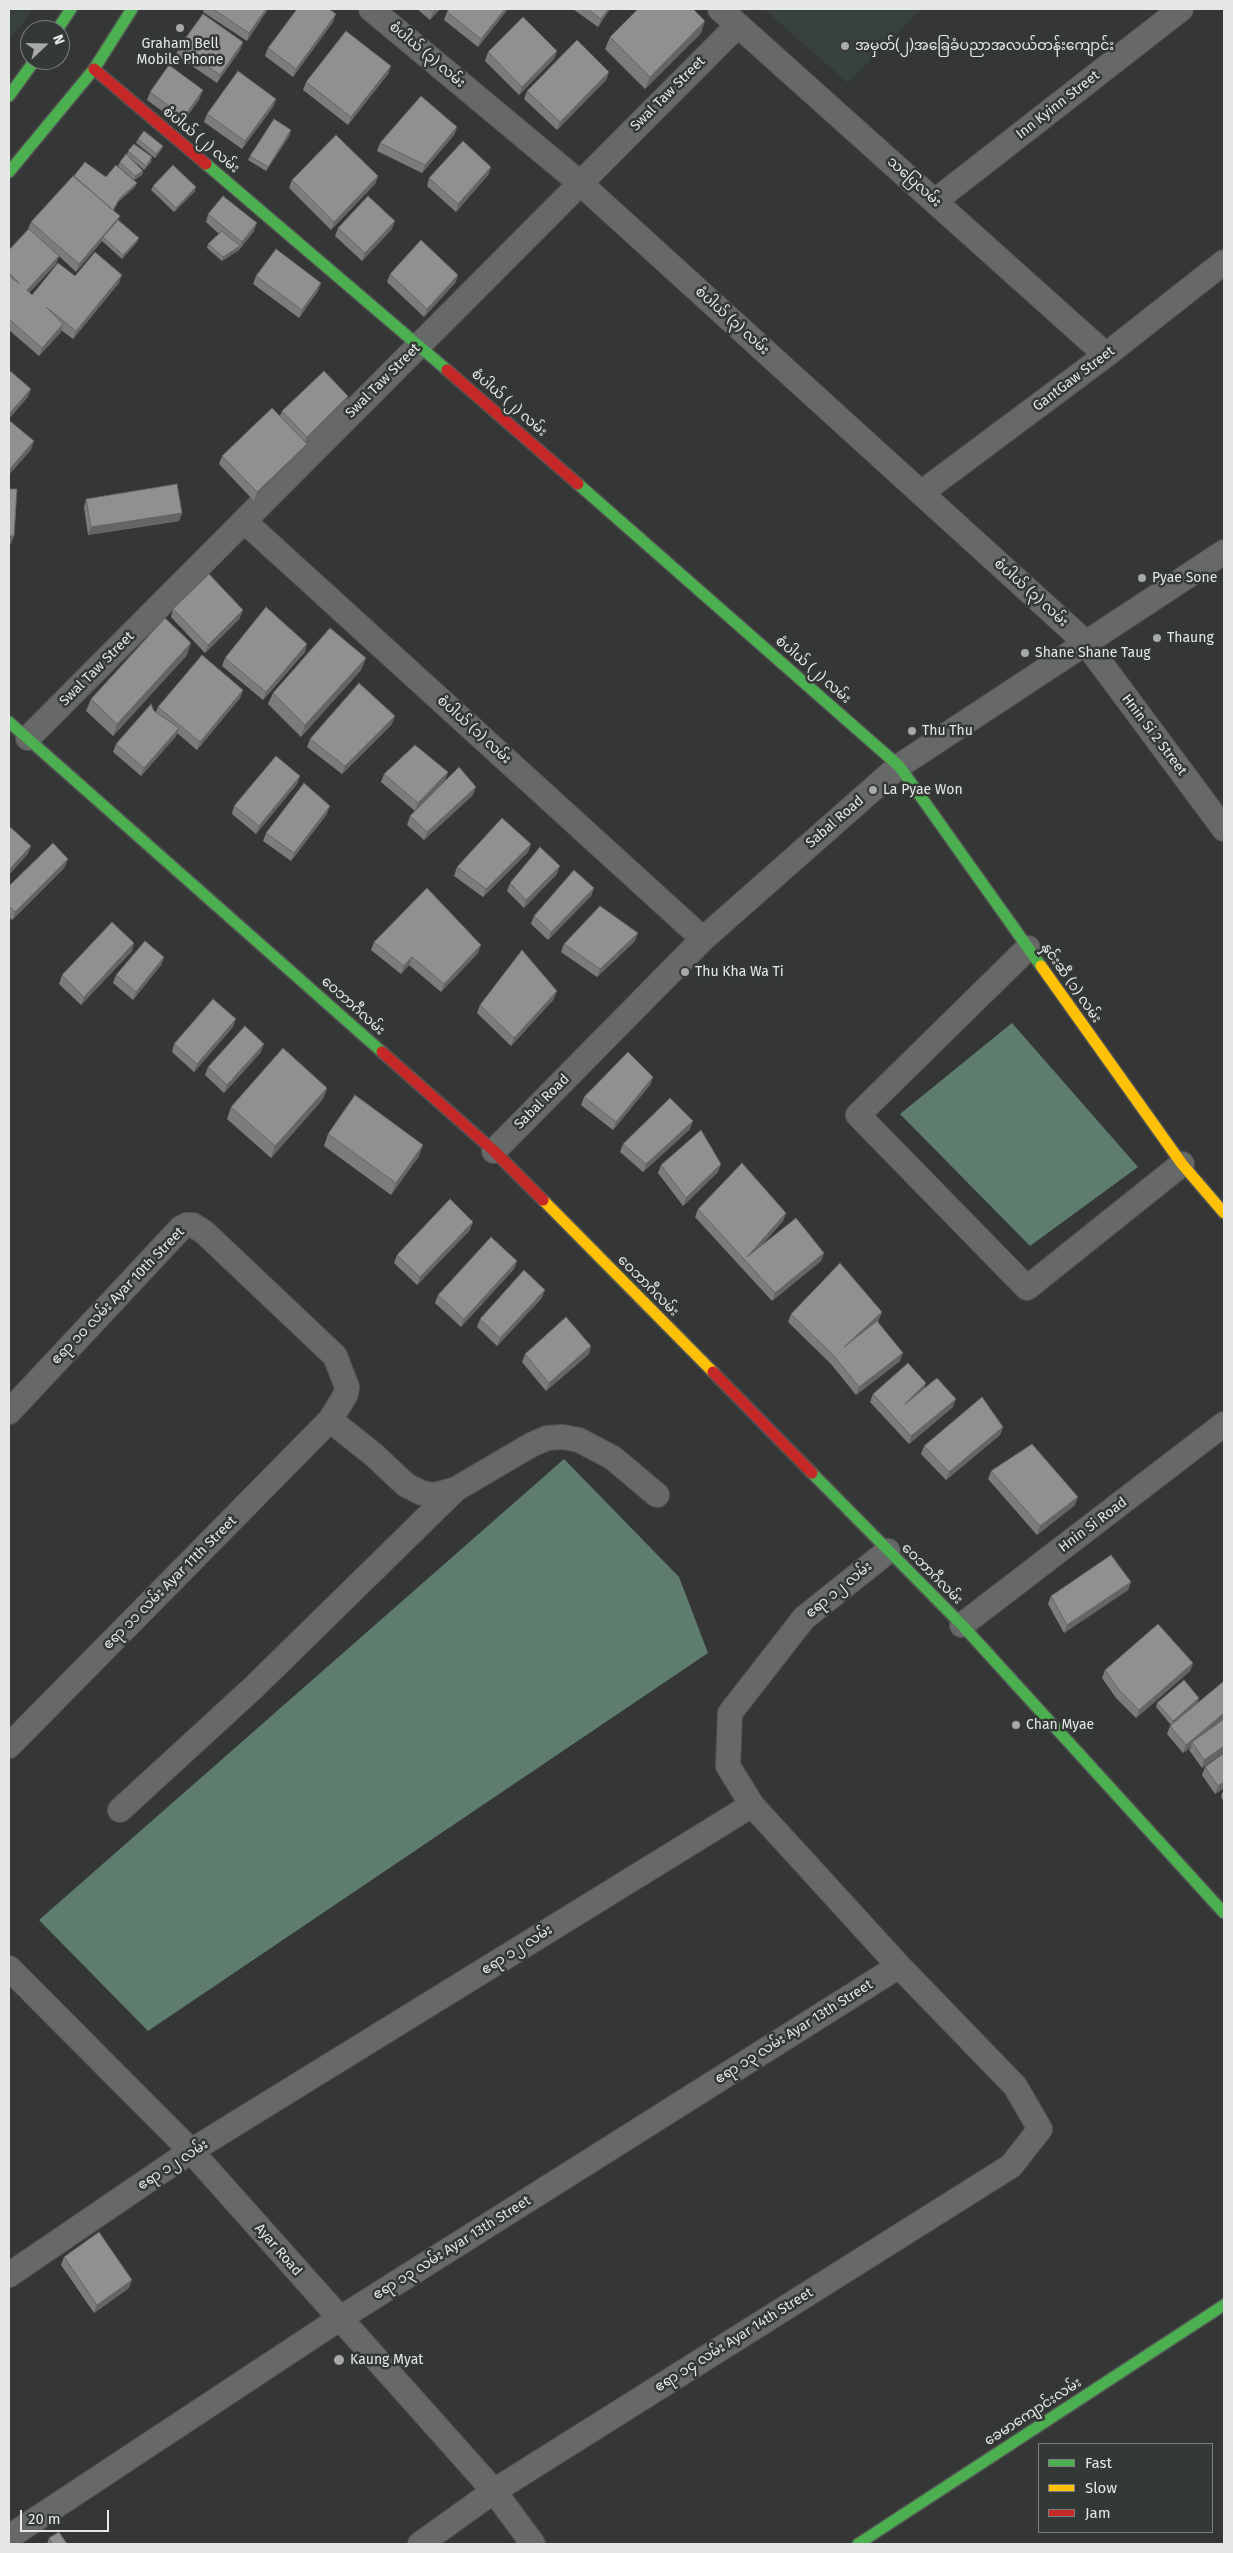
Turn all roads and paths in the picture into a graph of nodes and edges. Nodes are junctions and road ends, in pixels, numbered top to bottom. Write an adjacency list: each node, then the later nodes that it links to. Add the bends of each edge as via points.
1 (71, 9): 6 (street)
2 (132, 9): 8 (street)
3 (371, 9): 12 (street, စံပါယ် (၃) လမ်း)
4 (720, 9): 7 (street, သပြေလမ်း)
5 (1182, 9): 13 (street, Inn Kyinn Street)
6 (64, 20)
7 (738, 25): 12 (street, Swal Taw Street); 13 (street, သပြေလမ်း)
8 (94, 69): 11 (street); 15 (street, စံပါယ် (၂) လမ်း)
9 (28, 70): 10 (street)
10 (9, 96)
11 (9, 172)
12 (580, 183): 15 (street, Swal Taw Street); 17 (street, စံပါယ် (၃) လမ်း)
13 (935, 201): 16 (street, သပြေလမ်း)
14 (1224, 262): 16 (street, GantGaw Street)
15 (419, 345): 18 (street, Swal Taw Street); 23 (street, စံပါယ် (၂) လမ်း)
16 (1106, 355): 17 (street, GantGaw Street)
17 (921, 493): 20 (street, စံပါယ် (၃) လမ်း)
18 (244, 521): 22 (street, Swal Taw Street); 25 (street, စံပါယ် (၁) လမ်း)
19 (1224, 552): 20 (street, Sabal Road)
20 (1085, 642): 23 (street, Sabal Road); 24 (street, Hnin Si 2 Street)
21 (9, 722): 22 (street, ဝေဘာဂီလမ်း)
22 (28, 738): 27 (street, ဝေဘာဂီလမ်း)
23 (899, 766): 25 (street, Sabal Road); 26 (street, နှင်းဆီ (၁) လမ်း)
24 (1224, 829)
25 (703, 939): 27 (street, Sabal Road)
26 (1028, 948): 28 (street, နှင်းဆီ (၁) လမ်း); 28 (street, via 858,1115 1027,1288)
27 (494, 1151): 35 (street, ဝေဘာဂီလမ်း)
28 (1182, 1164): 29 (street, နှင်းဆီ (၁) လမ်း)
29 (1224, 1213)
30 (9, 1412): 31 (street, ဧရာ ၁၀ လမ်း Ayar 10th Street, via 181,1228 193,1225 335,1356 348,1387)
31 (330, 1420): 33 (street, via 406,1485 435,1495); 37 (street, ဧရာ ၁၁ လမ်း Ayar 11th Street)
32 (1224, 1424): 36 (street, Hnin Si Road)
33 (456, 1489): 34 (street, via 531,1445 547,1438 563,1437 579,1440 612,1458); 39 (street, via 254,1687)
34 (657, 1495)
35 (888, 1551): 36 (street, ဝေဘာဂီလမ်း); 38 (street, ဧရာ ၁၂ လမ်း, via 804,1618 730,1713 728,1766)
36 (962, 1625): 40 (street, ဝေဘာဂီလမ်း)
37 (9, 1746)
38 (752, 1805): 41 (street); 43 (street, ဧရာ ၁၂ လမ်း)
39 (120, 1810)
40 (1224, 1913)
41 (899, 1966): 46 (street, ဧရာ ၁၃ လမ်း Ayar 13th Street); 47 (street, ဧရာ ၁၄ လမ်း Ayar 14th Street, via 1015,2086 1040,2129 1011,2166)
42 (9, 1968): 43 (street, Ayar Road)
43 (192, 2152): 44 (street, ဧရာ ၁၂ လမ်း); 46 (street, Ayar Road)
44 (9, 2275)
45 (1224, 2305): 51 (street, ခေမာကျောင်းလမ်း)
46 (339, 2319): 47 (street, Ayar Road); 48 (street, ဧရာ ၁၃ လမ်း Ayar 13th Street)
47 (494, 2491): 49 (street, ဧရာ ၁၄ လမ်း Ayar 14th Street); 50 (street, Ayar Road)
48 (9, 2537)
49 (420, 2544)
50 (533, 2544)
51 (858, 2544)

